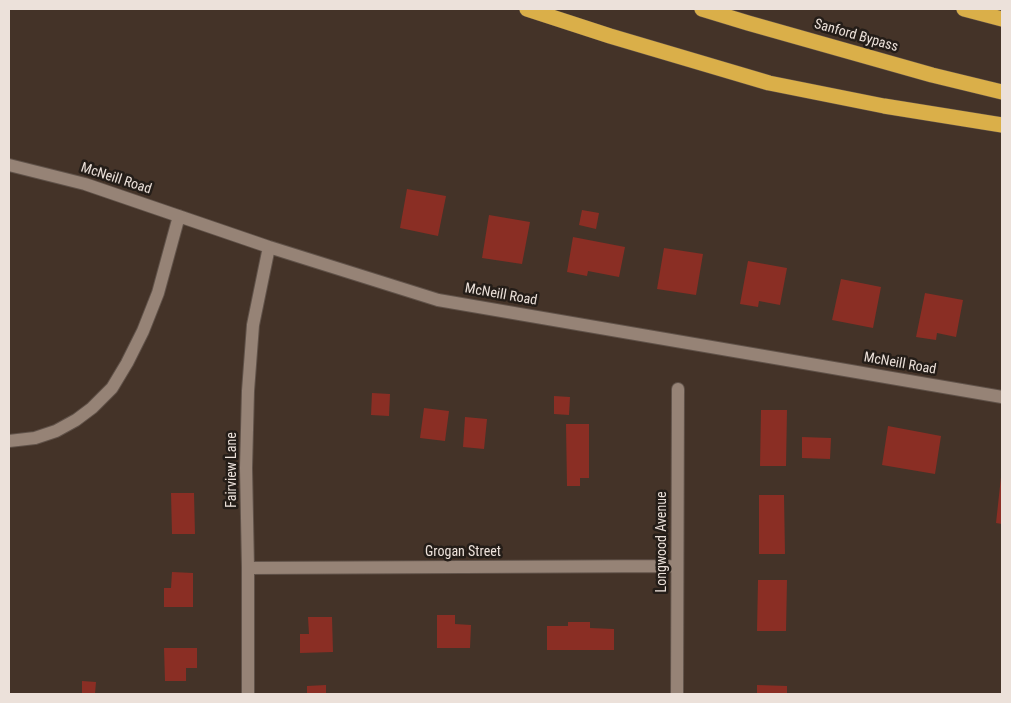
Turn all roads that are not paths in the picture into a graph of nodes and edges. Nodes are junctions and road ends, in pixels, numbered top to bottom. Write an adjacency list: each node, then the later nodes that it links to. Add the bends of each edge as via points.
1 (527, 9): 6 (highway, via 769,83 884,106)
2 (702, 9): 5 (highway, Sanford Bypass)
3 (964, 9): 4 (highway)
4 (1002, 18)
5 (1002, 92)
6 (1002, 124)
7 (9, 165): 8 (street, McNeill Road, via 85,184)
8 (179, 216): 9 (street, McNeill Road); 12 (street, via 158,293 143,331 112,388 92,408 56,431)
9 (269, 248): 11 (street, McNeill Road, via 438,300); 14 (street, Fairview Lane, via 253,325 248,391)
10 (678, 389): 13 (street, Longwood Avenue)
11 (1002, 397)
12 (9, 441)
13 (677, 566): 14 (street, Grogan Street); 16 (street, Longwood Avenue)
14 (248, 568): 15 (street, Fairview Lane)
15 (248, 694)
16 (677, 694)

